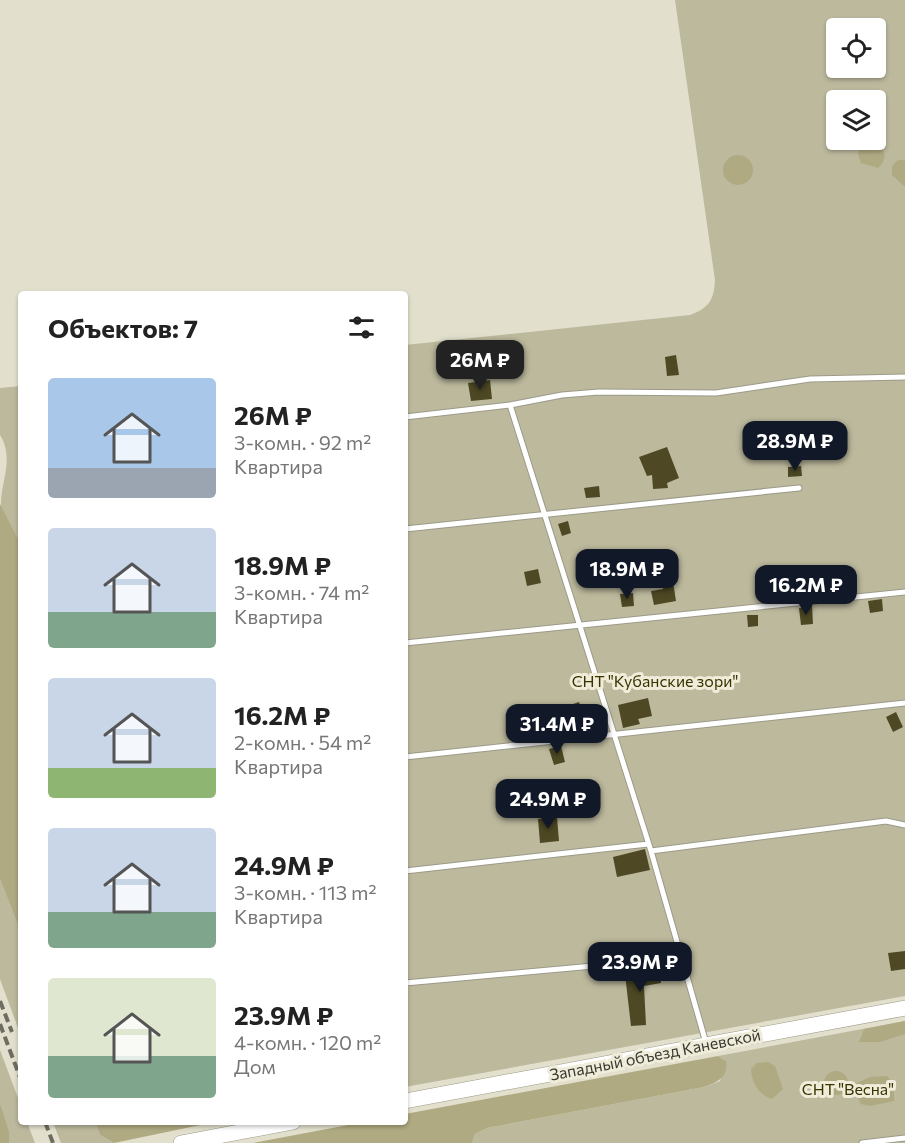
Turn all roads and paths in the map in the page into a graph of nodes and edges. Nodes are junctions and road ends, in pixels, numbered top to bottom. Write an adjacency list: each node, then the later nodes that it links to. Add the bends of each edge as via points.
1 (905, 377): 2 (lane, via 810,379 716,393 599,392)
2 (510, 405): 3 (lane); 5 (lane)
3 (408, 417)
4 (799, 488): 5 (lane)
5 (544, 514): 6 (lane); 8 (lane)
6 (408, 529)
7 (905, 592): 8 (lane)
8 (579, 624): 9 (lane); 11 (lane)
9 (408, 643)
10 (905, 703): 11 (lane)
11 (614, 734): 12 (lane); 14 (lane)
12 (408, 757)
13 (905, 825): 15 (lane, via 886,821)
14 (648, 844): 15 (lane); 16 (lane)
15 (651, 851): 17 (lane)
16 (408, 871)
17 (681, 958): 18 (lane); 20 (lane)
18 (408, 983)
19 (905, 1008): 20 (main road, Западный объезд Каневской)
20 (706, 1044): 21 (main road, Западный объезд Каневской)
21 (408, 1100)
22 (277, 1125): 24 (main road)
23 (905, 1138): 25 (lane)
24 (181, 1143)
25 (862, 1143)

